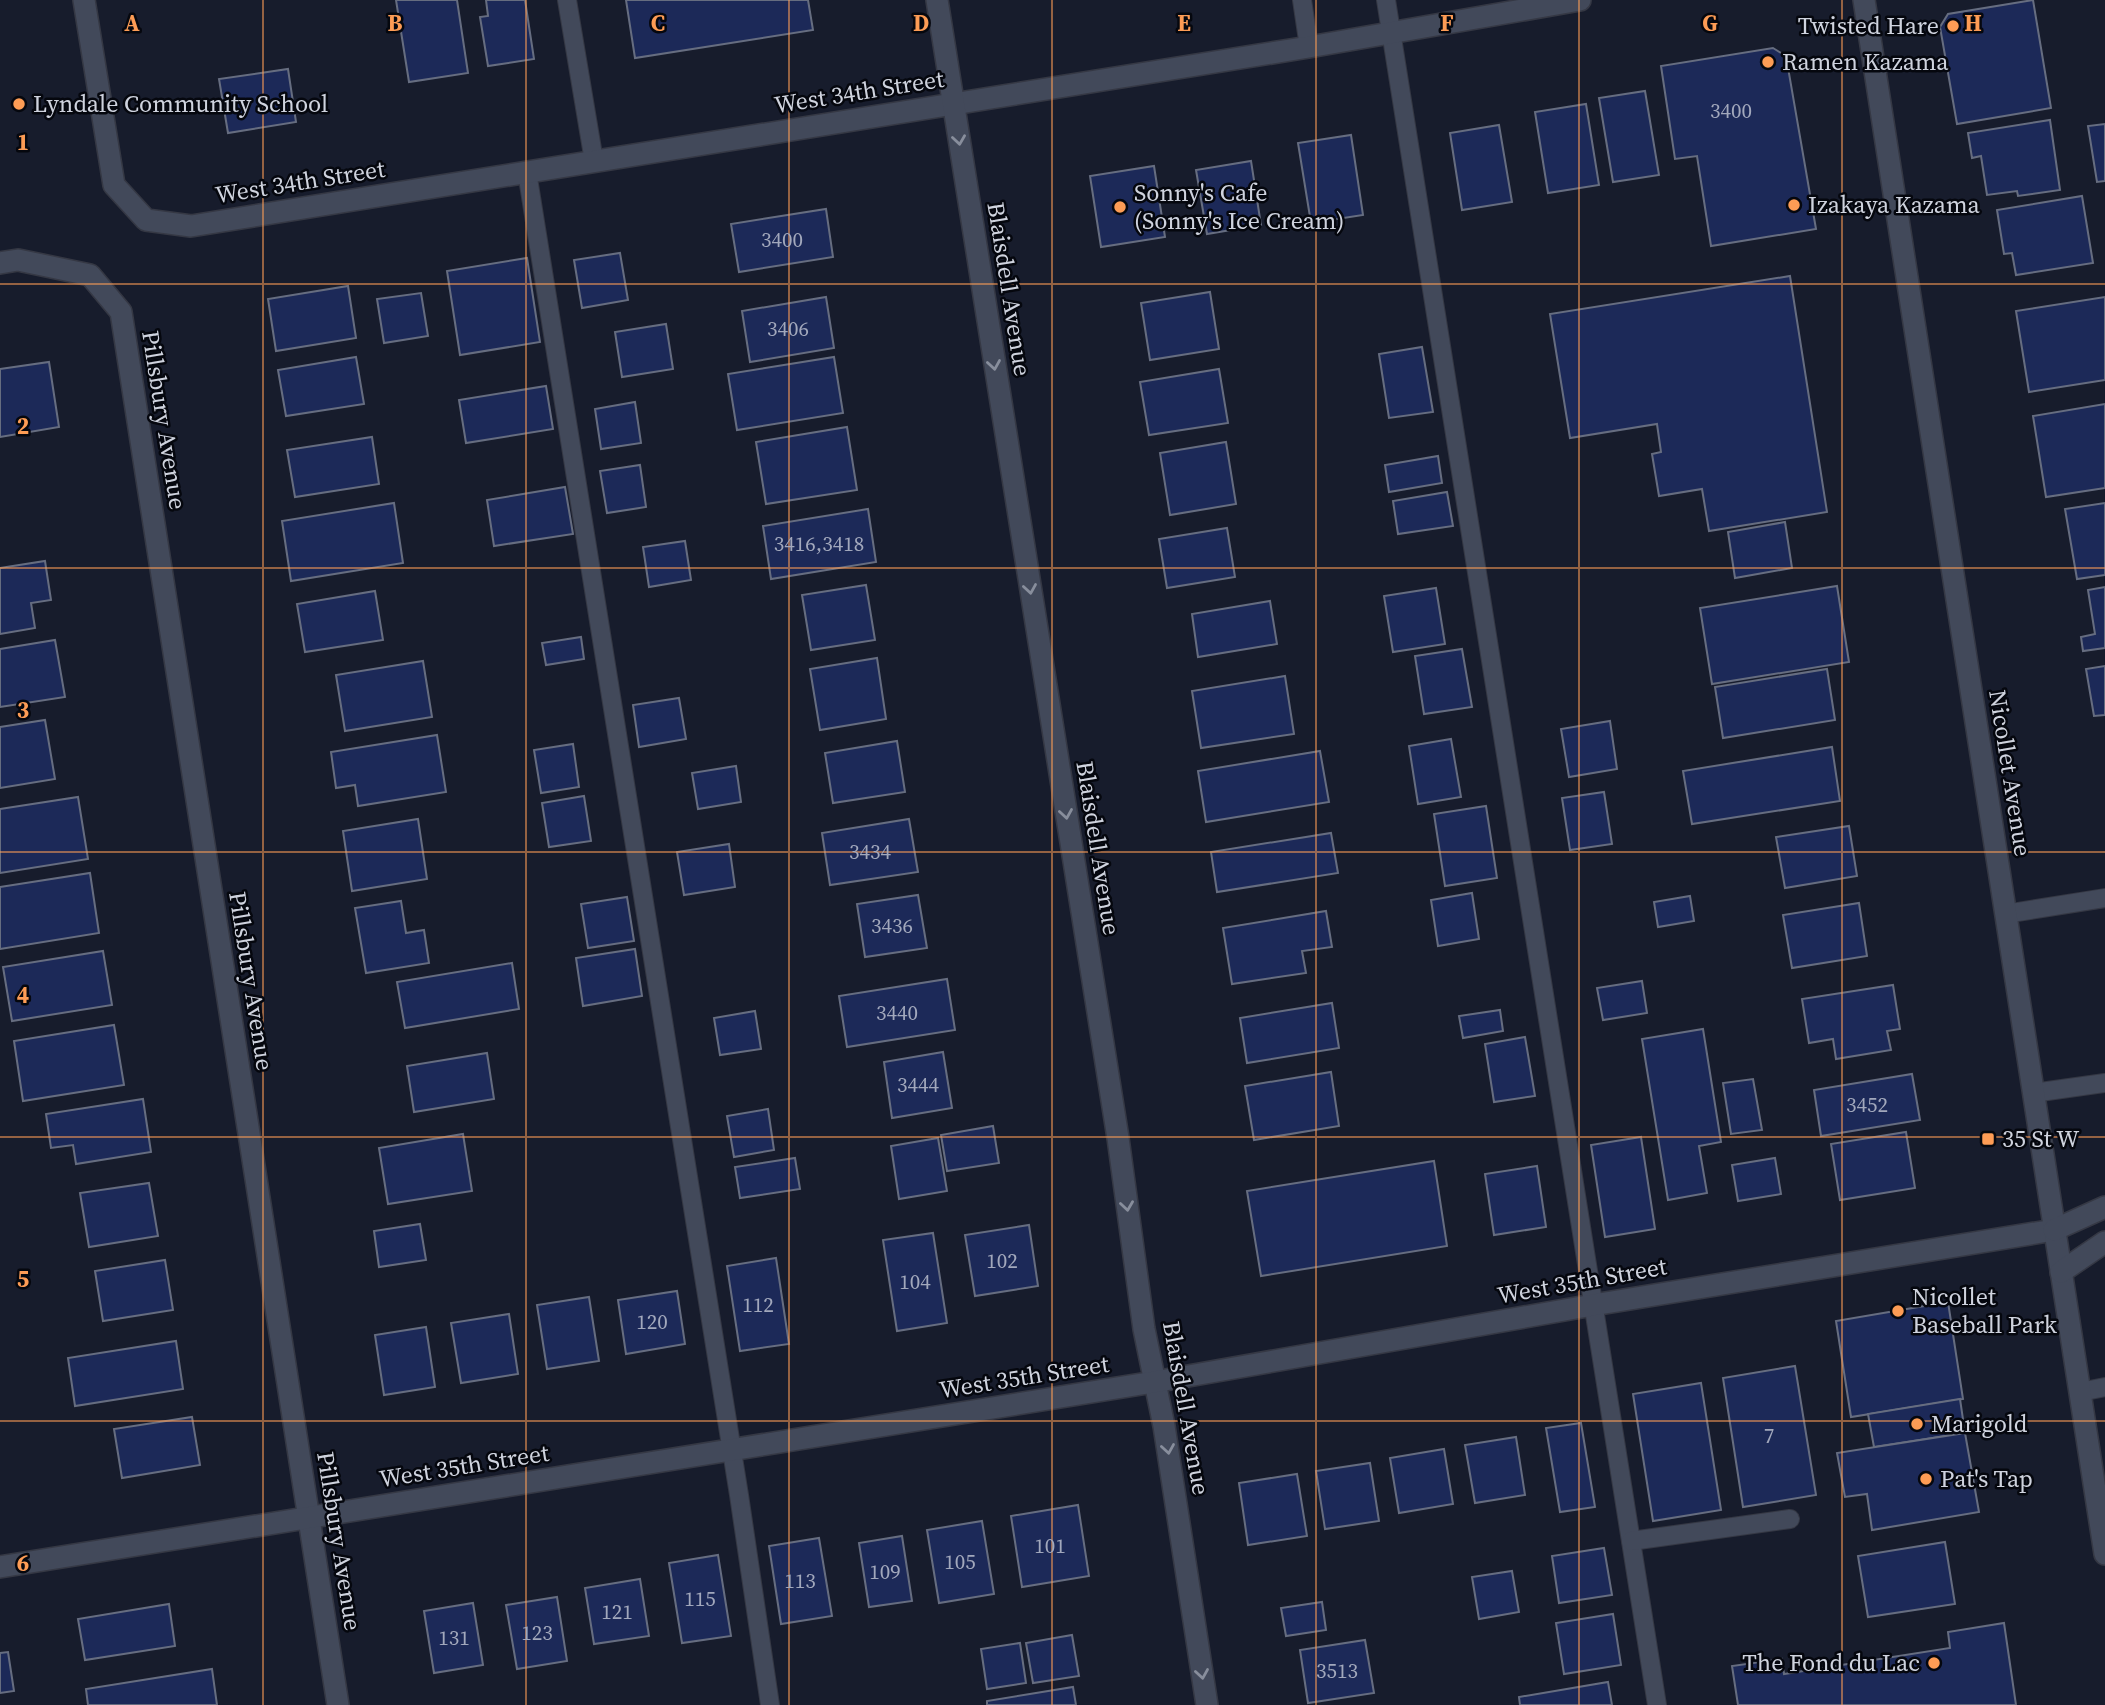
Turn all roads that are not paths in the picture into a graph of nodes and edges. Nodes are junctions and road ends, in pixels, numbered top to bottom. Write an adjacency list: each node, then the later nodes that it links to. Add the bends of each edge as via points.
1 (84, 0): 12 (street, West 34th Street, via 114,185 146,220 191,226)
2 (567, 0): 11 (lane)
3 (937, 0): 10 (street, Blaisdell Avenue)
4 (1302, 0): 9 (lane)
5 (1386, 0): 8 (lane)
6 (1580, 0): 8 (street, West 34th Street)
7 (1864, 0): 15 (street, Nicollet Avenue)
8 (1392, 33): 9 (street, West 34th Street); 22 (lane)
9 (1309, 47): 10 (street, West 34th Street)
10 (953, 102): 11 (street, West 34th Street); 23 (street, Blaisdell Avenue, one-way to 23)
11 (594, 161): 12 (street, West 34th Street)
12 (527, 172): 26 (lane)
13 (0, 263): 27 (street, Pillsbury Avenue, via 18,260 90,275 121,312)
14 (2105, 898): 15 (lane)
15 (2006, 914): 17 (street, Nicollet Avenue)
16 (2105, 1083): 17 (lane)
17 (2033, 1093): 19 (street, Nicollet Avenue)
18 (2105, 1207): 19 (street, West 35th Street)
19 (2054, 1230): 21 (street, Nicollet Avenue); 22 (street, West 35th Street)
20 (2105, 1242): 21 (street)
21 (2061, 1272): 25 (street, Nicollet Avenue)
22 (1593, 1305): 23 (street, West 35th Street); 29 (lane)
23 (1154, 1382): 26 (street, West 35th Street); 34 (street, Blaisdell Avenue, one-way to 34)
24 (2105, 1387): 25 (lane)
25 (2080, 1392): 30 (street, Nicollet Avenue)
26 (732, 1450): 27 (street, West 35th Street); 33 (lane)
27 (308, 1518): 31 (street, West 35th Street); 32 (street, Pillsbury Avenue)
28 (1790, 1520): 29 (lane)
29 (1632, 1541): 35 (lane)
30 (2105, 1555)
31 (0, 1567)
32 (338, 1705)
33 (769, 1705)
34 (1207, 1705)
35 (1657, 1705)

